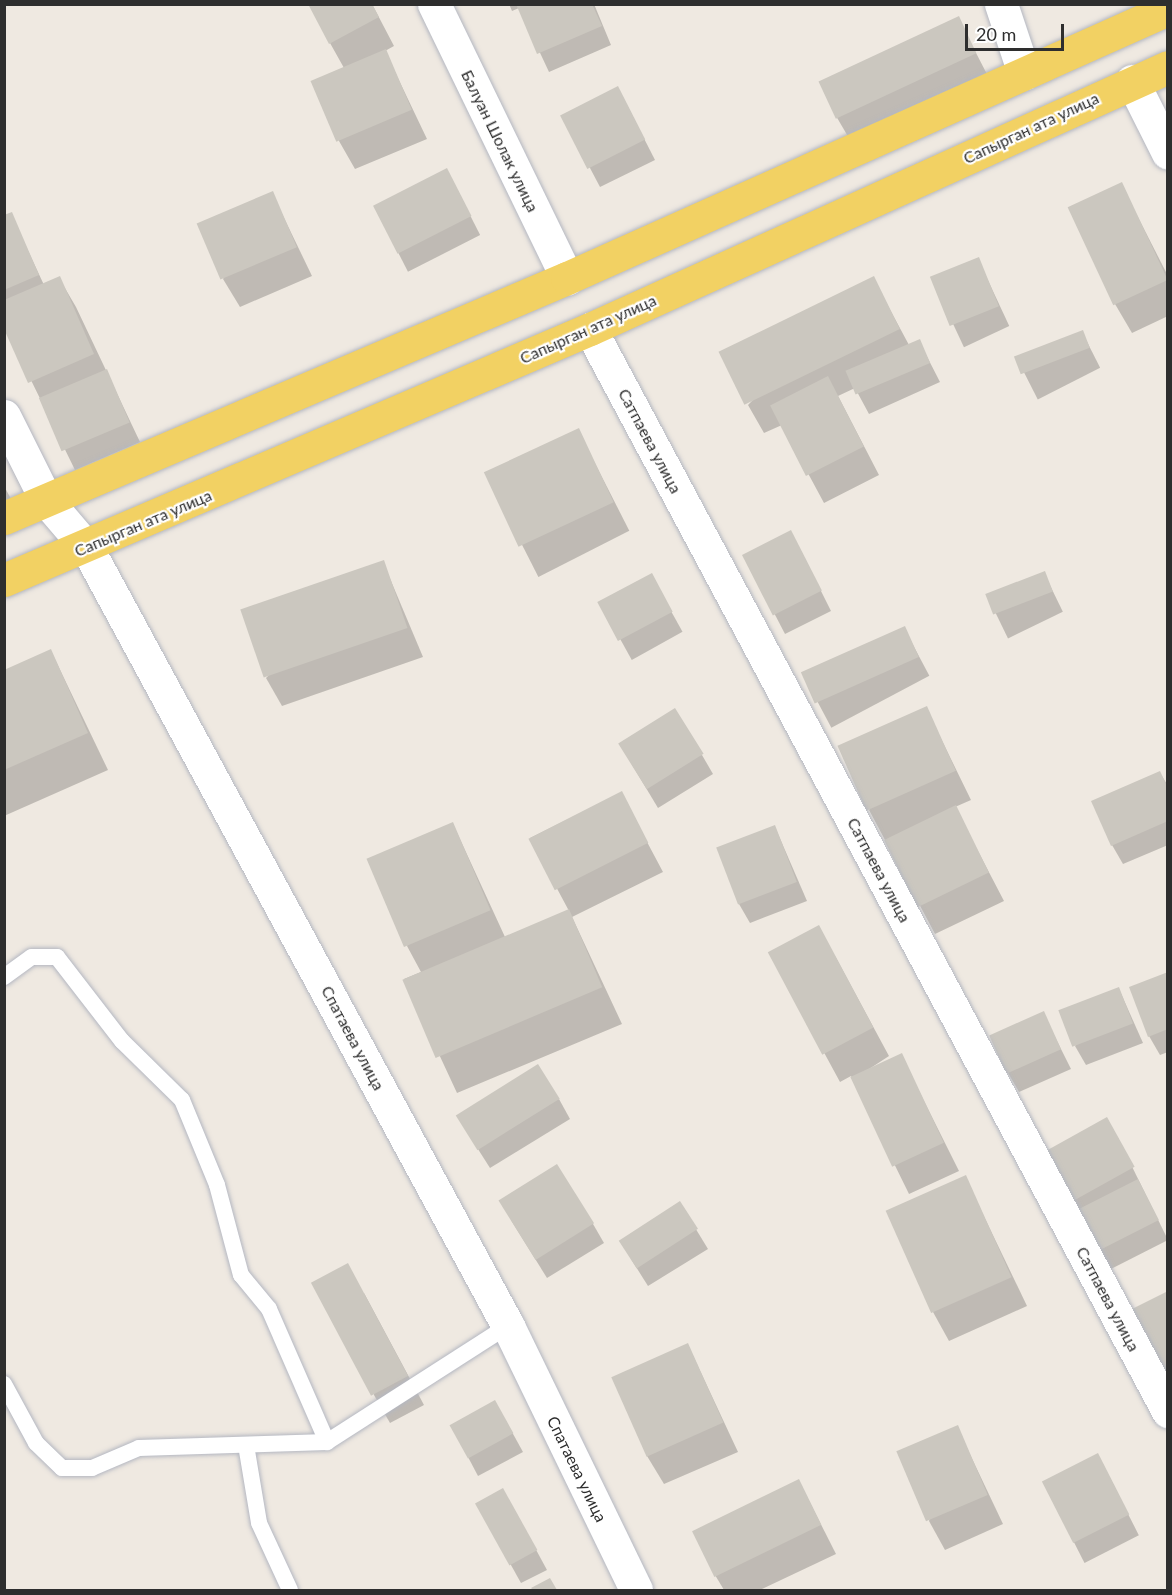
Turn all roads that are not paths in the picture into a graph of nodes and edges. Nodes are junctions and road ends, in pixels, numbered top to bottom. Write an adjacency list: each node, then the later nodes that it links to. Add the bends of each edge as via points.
1 (434, 4): 8 (street, Балуан Шолак улица)
2 (1001, 4): 5 (street)
3 (1167, 9): 5 (main road)
4 (1167, 67): 6 (main road, Сапырган ата улица)
5 (1024, 72): 8 (main road)
6 (1132, 81): 7 (street); 9 (main road, Сапырган ата улица)
7 (1167, 153)
8 (567, 278): 11 (main road)
9 (590, 329): 13 (main road, Сапырган ата улица); 18 (street, Сатпаева улица)
10 (4, 416): 11 (street, Спатаева улица)
11 (46, 500): 12 (main road); 13 (street, Спатаева улица)
12 (4, 518)
13 (87, 548): 14 (main road, Сапырган ата улица); 16 (street, Спатаева улица)
14 (4, 580)
15 (4, 977): 19 (lane, via 32,957 57,957 122,1041 182,1100 217,1185 241,1275 269,1309)
16 (508, 1326): 19 (lane); 22 (street, Спатаева улица)
17 (4, 1384): 20 (lane, via 36,1443 62,1468 92,1468 139,1448)
18 (1167, 1411)
19 (327, 1442): 20 (lane)
20 (246, 1445): 21 (lane, via 259,1523)
21 (290, 1590)
22 (636, 1590)

